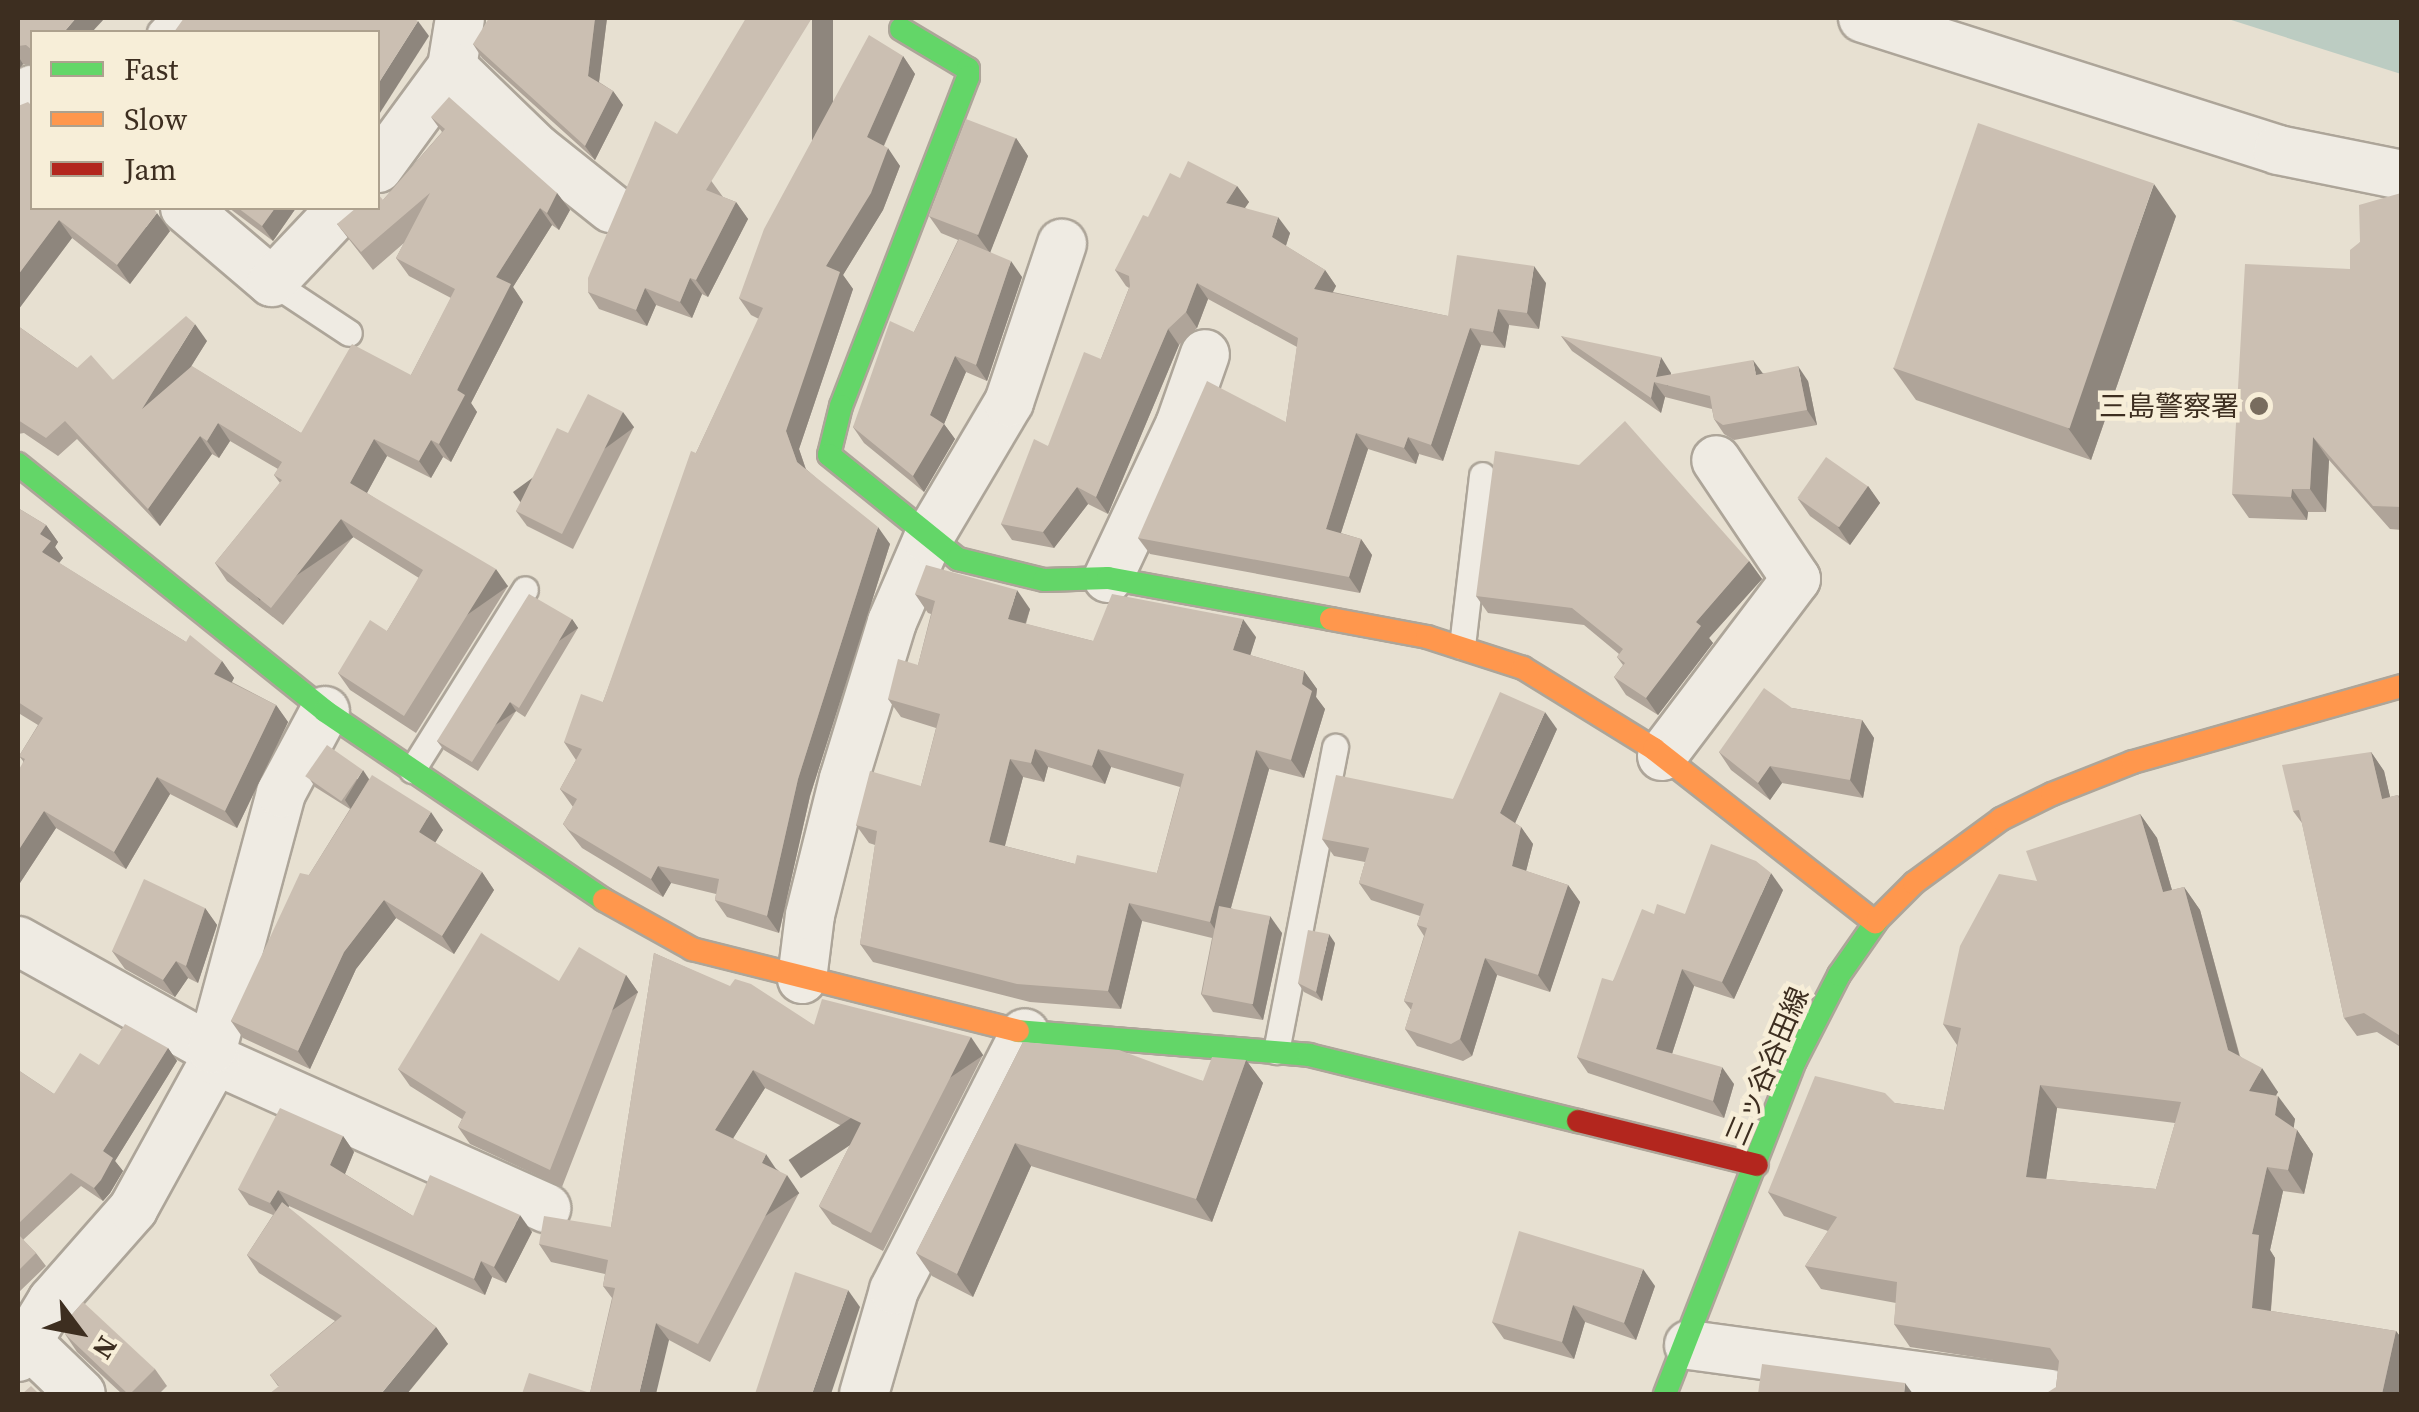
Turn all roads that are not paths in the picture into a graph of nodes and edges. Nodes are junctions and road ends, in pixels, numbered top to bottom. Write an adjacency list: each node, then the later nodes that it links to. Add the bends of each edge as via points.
1 (460, 18): 4 (street)
2 (1863, 18): 6 (street, via 2278,150)
3 (901, 29): 17 (street, via 968,68 968,76 826,448)
4 (452, 67): 5 (street); 7 (street)
5 (380, 165)
6 (2402, 175)
7 (611, 208)
8 (187, 210): 11 (street)
9 (340, 210): 11 (street)
10 (1062, 244): 17 (street, via 1009,402)
11 (272, 282): 12 (lane)
12 (349, 333)
13 (1205, 354): 18 (street, via 1180,426)
14 (1716, 460): 24 (street, via 1796,579)
15 (18, 464): 22 (street)
16 (1482, 475): 20 (lane)
17 (928, 539): 18 (street, via 958,558 1004,572 1044,580); 28 (street, via 892,622 844,779 810,914)
18 (1108, 578): 20 (street)
19 (525, 589): 25 (lane)
20 (1462, 646): 24 (street, via 1561,687)
21 (2402, 686): 26 (street, 三ッ谷谷田線, via 2133,762 2052,794 1952,854)
22 (325, 710): 25 (street); 31 (street, via 281,794)
23 (1335, 747): 30 (lane)
24 (1662, 756): 26 (street)
25 (412, 770): 28 (street, via 648,926 692,949)
26 (1875, 922): 32 (street, 三ッ谷谷田線, via 1795,1061)
27 (18, 941): 31 (street)
28 (802, 979): 29 (street)
29 (1025, 1033): 30 (street); 37 (street, via 894,1290)
30 (1276, 1051): 32 (street, via 1439,1083)
31 (214, 1054): 33 (street); 35 (street, via 133,1208 52,1300)
32 (1757, 1165): 34 (street, 三ッ谷谷田線)
33 (546, 1208)
34 (1689, 1346): 38 (street, 三ッ谷谷田線); 39 (street)
35 (22, 1349): 36 (street)
36 (81, 1394)
37 (864, 1394)
38 (1665, 1394)
39 (2050, 1394)

